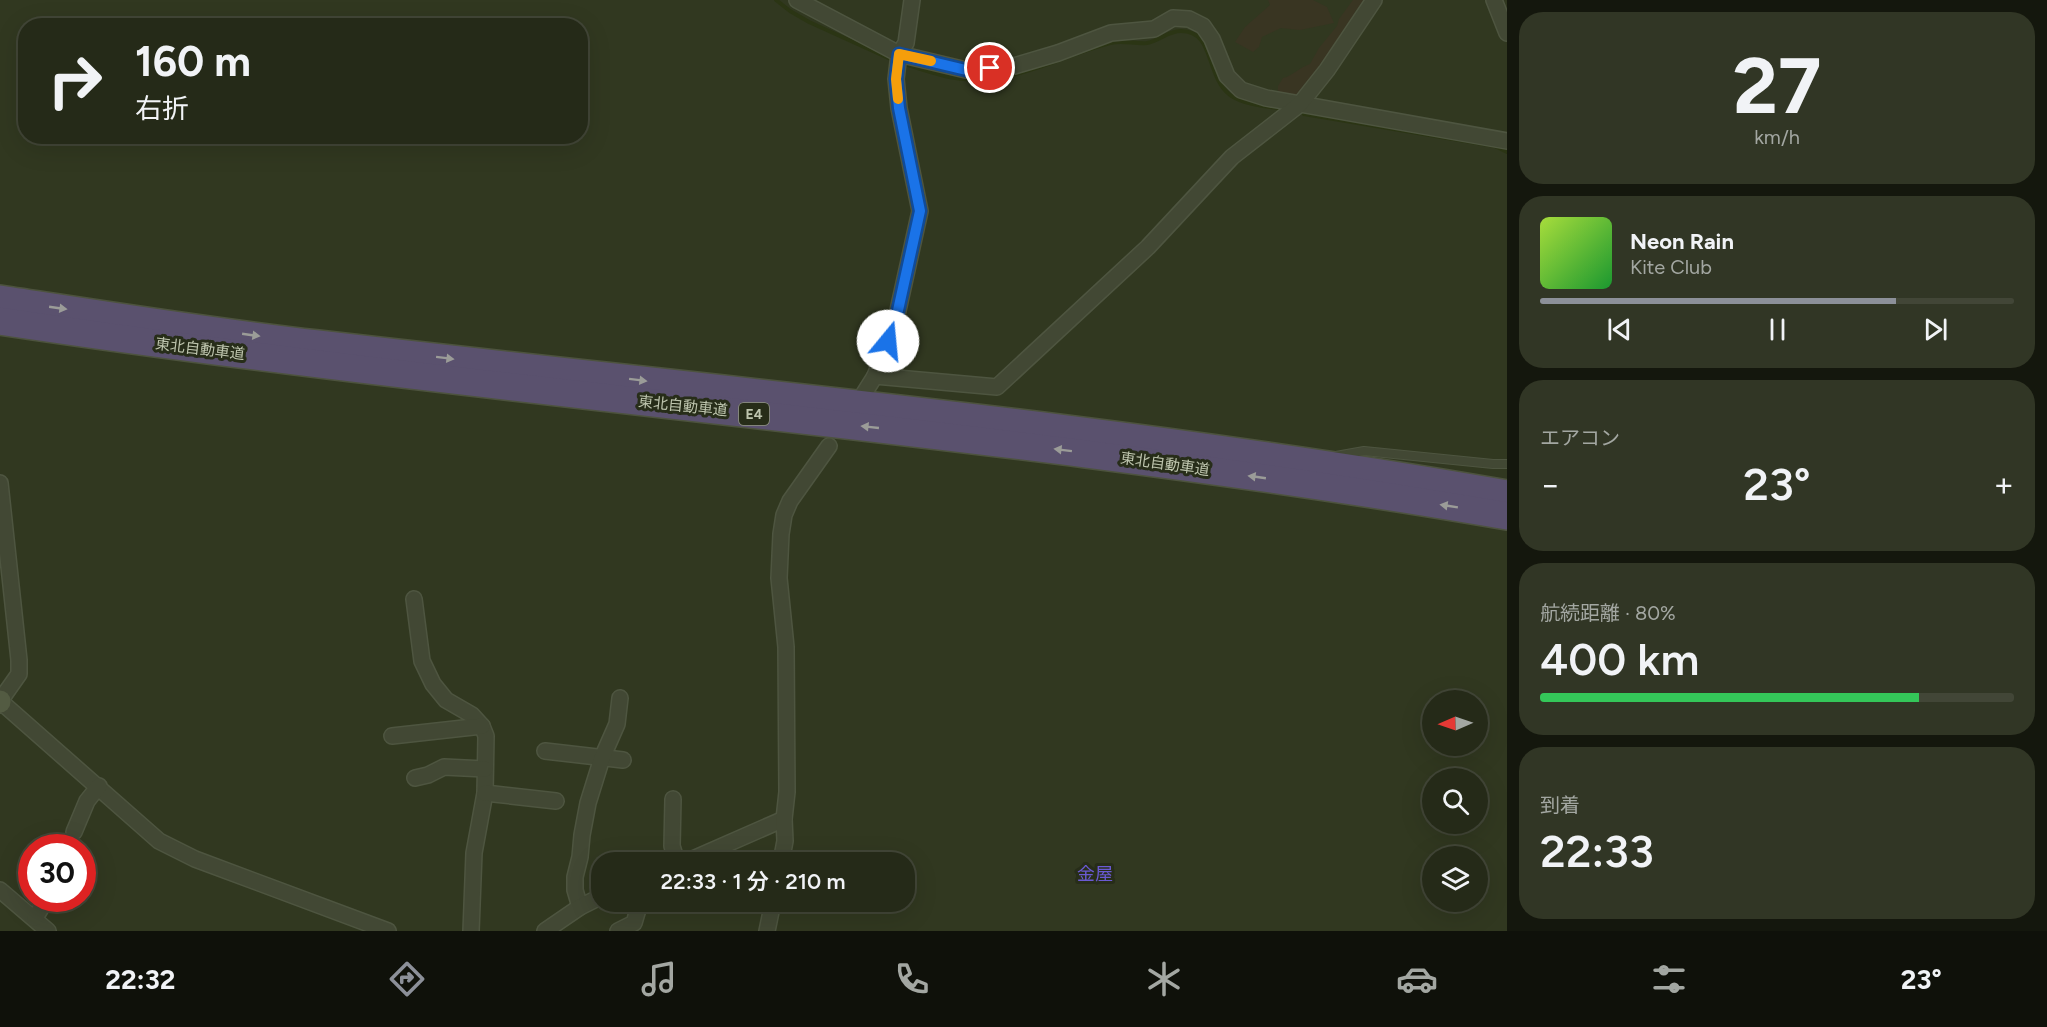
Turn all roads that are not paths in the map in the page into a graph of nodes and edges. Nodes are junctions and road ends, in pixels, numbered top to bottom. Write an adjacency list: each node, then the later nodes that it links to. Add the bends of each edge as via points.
1 (797, 0): 6 (street)
2 (912, 0): 6 (street, via 906,43)
3 (1374, 0): 7 (street)
4 (1494, 0): 5 (street)
5 (1507, 33)
6 (898, 59): 7 (street, via 966,70 1014,66 1111,33 1154,29 1173,18 1189,19 1203,26 1227,76 1241,90); 11 (street, via 899,108 920,211 895,324)
7 (1300, 104): 8 (street); 11 (street, via 1232,158 1148,247 997,387)
8 (1507, 141)
9 (0, 299): 14 (highway, 東北自動車道 / E4, one-way to 14, via 316,344 951,415)
10 (0, 321): 18 (highway, 東北自動車道 / E4, one-way to 10, via 1123,458 313,364)
11 (876, 375): 12 (street)
12 (863, 395)
13 (829, 446): 33 (street, via 790,501 781,534 779,578 786,647)
14 (1302, 462): 15 (lane, via 1364,450); 17 (highway, 東北自動車道 / E4)
15 (1507, 464)
16 (0, 483): 21 (street, via 19,674)
17 (1507, 494)
18 (1507, 516)
19 (414, 599): 22 (street, via 422,661 433,684 446,700 472,715)
20 (620, 698): 25 (street, via 618,724)
21 (0, 701): 29 (street)
22 (482, 726): 23 (street); 27 (street, via 486,736)
23 (392, 736)
24 (545, 751): 25 (street)
25 (603, 758): 26 (street); 40 (street, via 588,803 575,876)
26 (623, 760)
27 (485, 769): 28 (street, via 444,767); 30 (street)
28 (416, 778)
29 (99, 786): 34 (street, via 87,801); 46 (street, via 159,841 195,859)
30 (485, 793): 32 (street); 47 (street, via 474,854)
31 (673, 799): 35 (street)
32 (556, 801)
33 (784, 819): 36 (street); 37 (street)
34 (74, 832)
35 (674, 852)
36 (709, 852)
37 (783, 852)
38 (0, 890): 44 (street)
39 (591, 901): 40 (street)
40 (579, 907): 48 (street)
41 (39, 912): 44 (street)
42 (637, 912): 49 (street, via 634,923)
43 (771, 912): 50 (street)
44 (35, 918): 45 (street)
45 (48, 931)
46 (388, 931)
47 (471, 931)
48 (545, 931)
49 (618, 931)
50 (767, 931)

